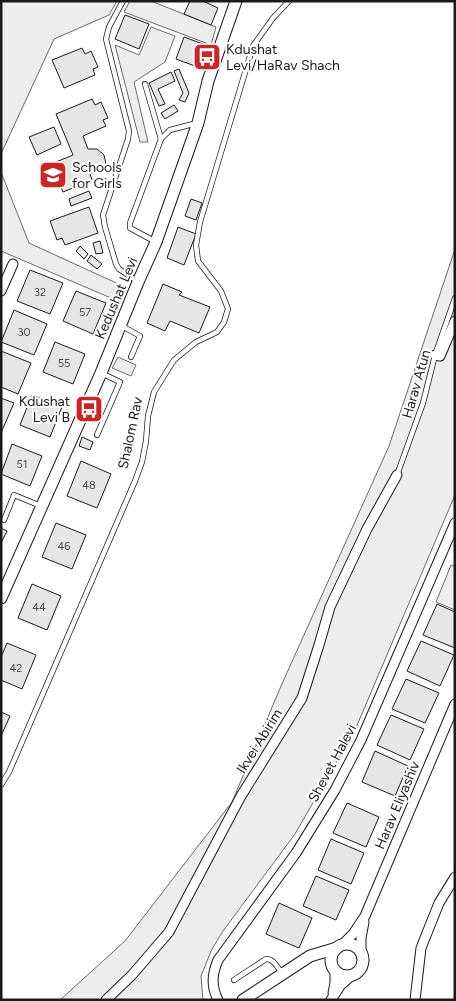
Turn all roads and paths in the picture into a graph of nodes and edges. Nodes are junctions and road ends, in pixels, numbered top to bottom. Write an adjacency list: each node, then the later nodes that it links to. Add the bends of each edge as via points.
1 (123, 1): 9 (lane, via 106,39 129,131 104,215 116,264)
2 (236, 1): 5 (street, Kedushat Levi, via 208,81)
3 (289, 1): 24 (lane, Shalom Rav, via 272,18 253,46 200,222 196,245 198,261 221,291 228,309 224,322 217,332 196,342 174,360 154,392 142,462 135,481)
4 (145, 84): 6 (lane)
5 (198, 123): 6 (lane, via 170,130); 7 (street, Kedushat Levi)
6 (161, 139): 7 (lane, via 130,223 130,228)
7 (156, 242): 9 (street, Kedushat Levi)
8 (13, 264): 10 (street)
9 (138, 282): 13 (street, Kedushat Levi)
10 (1, 291)
11 (455, 298): 14 (lane, Harav Atun)
12 (455, 321): 14 (street, via 440,356)
13 (121, 326): 15 (lane, via 140,336); 16 (street, Kedushat Levi)
14 (435, 355): 18 (lane, Harav Atun, via 423,403)
15 (132, 357)
16 (101, 373): 17 (lane, via 120,382); 19 (street, Kedushat Levi)
17 (97, 435)
18 (397, 474): 34 (street, Ikvei Abirim, via 330,607 302,698 241,796 169,932)
19 (41, 506): 20 (lane, via 14,495); 22 (street, Kedushat Levi)
20 (4, 520)
21 (455, 523): 35 (street, Shevet Halevi, via 336,790 218,960 212,979)
22 (1, 598)
23 (455, 704): 26 (street, Harav Eliyashiv)
24 (1, 784)
25 (455, 877): 38 (street, via 439,903 421,948)
26 (365, 916): 27 (street); 28 (street)
27 (339, 947): 28 (street, via 346,944); 29 (street, via 310,956); 30 (street, via 331,959)
28 (361, 954): 32 (street, via 362,964)
29 (300, 963): 30 (street, via 312,961); 31 (street)
30 (334, 969): 32 (street, via 343,975); 37 (street)
31 (282, 974): 33 (lane, via 274,962 266,959); 36 (street)
32 (352, 975): 37 (street)
33 (234, 980)
34 (106, 1000)
35 (218, 1000)
36 (243, 1000)
37 (331, 1000)
38 (415, 1000)

